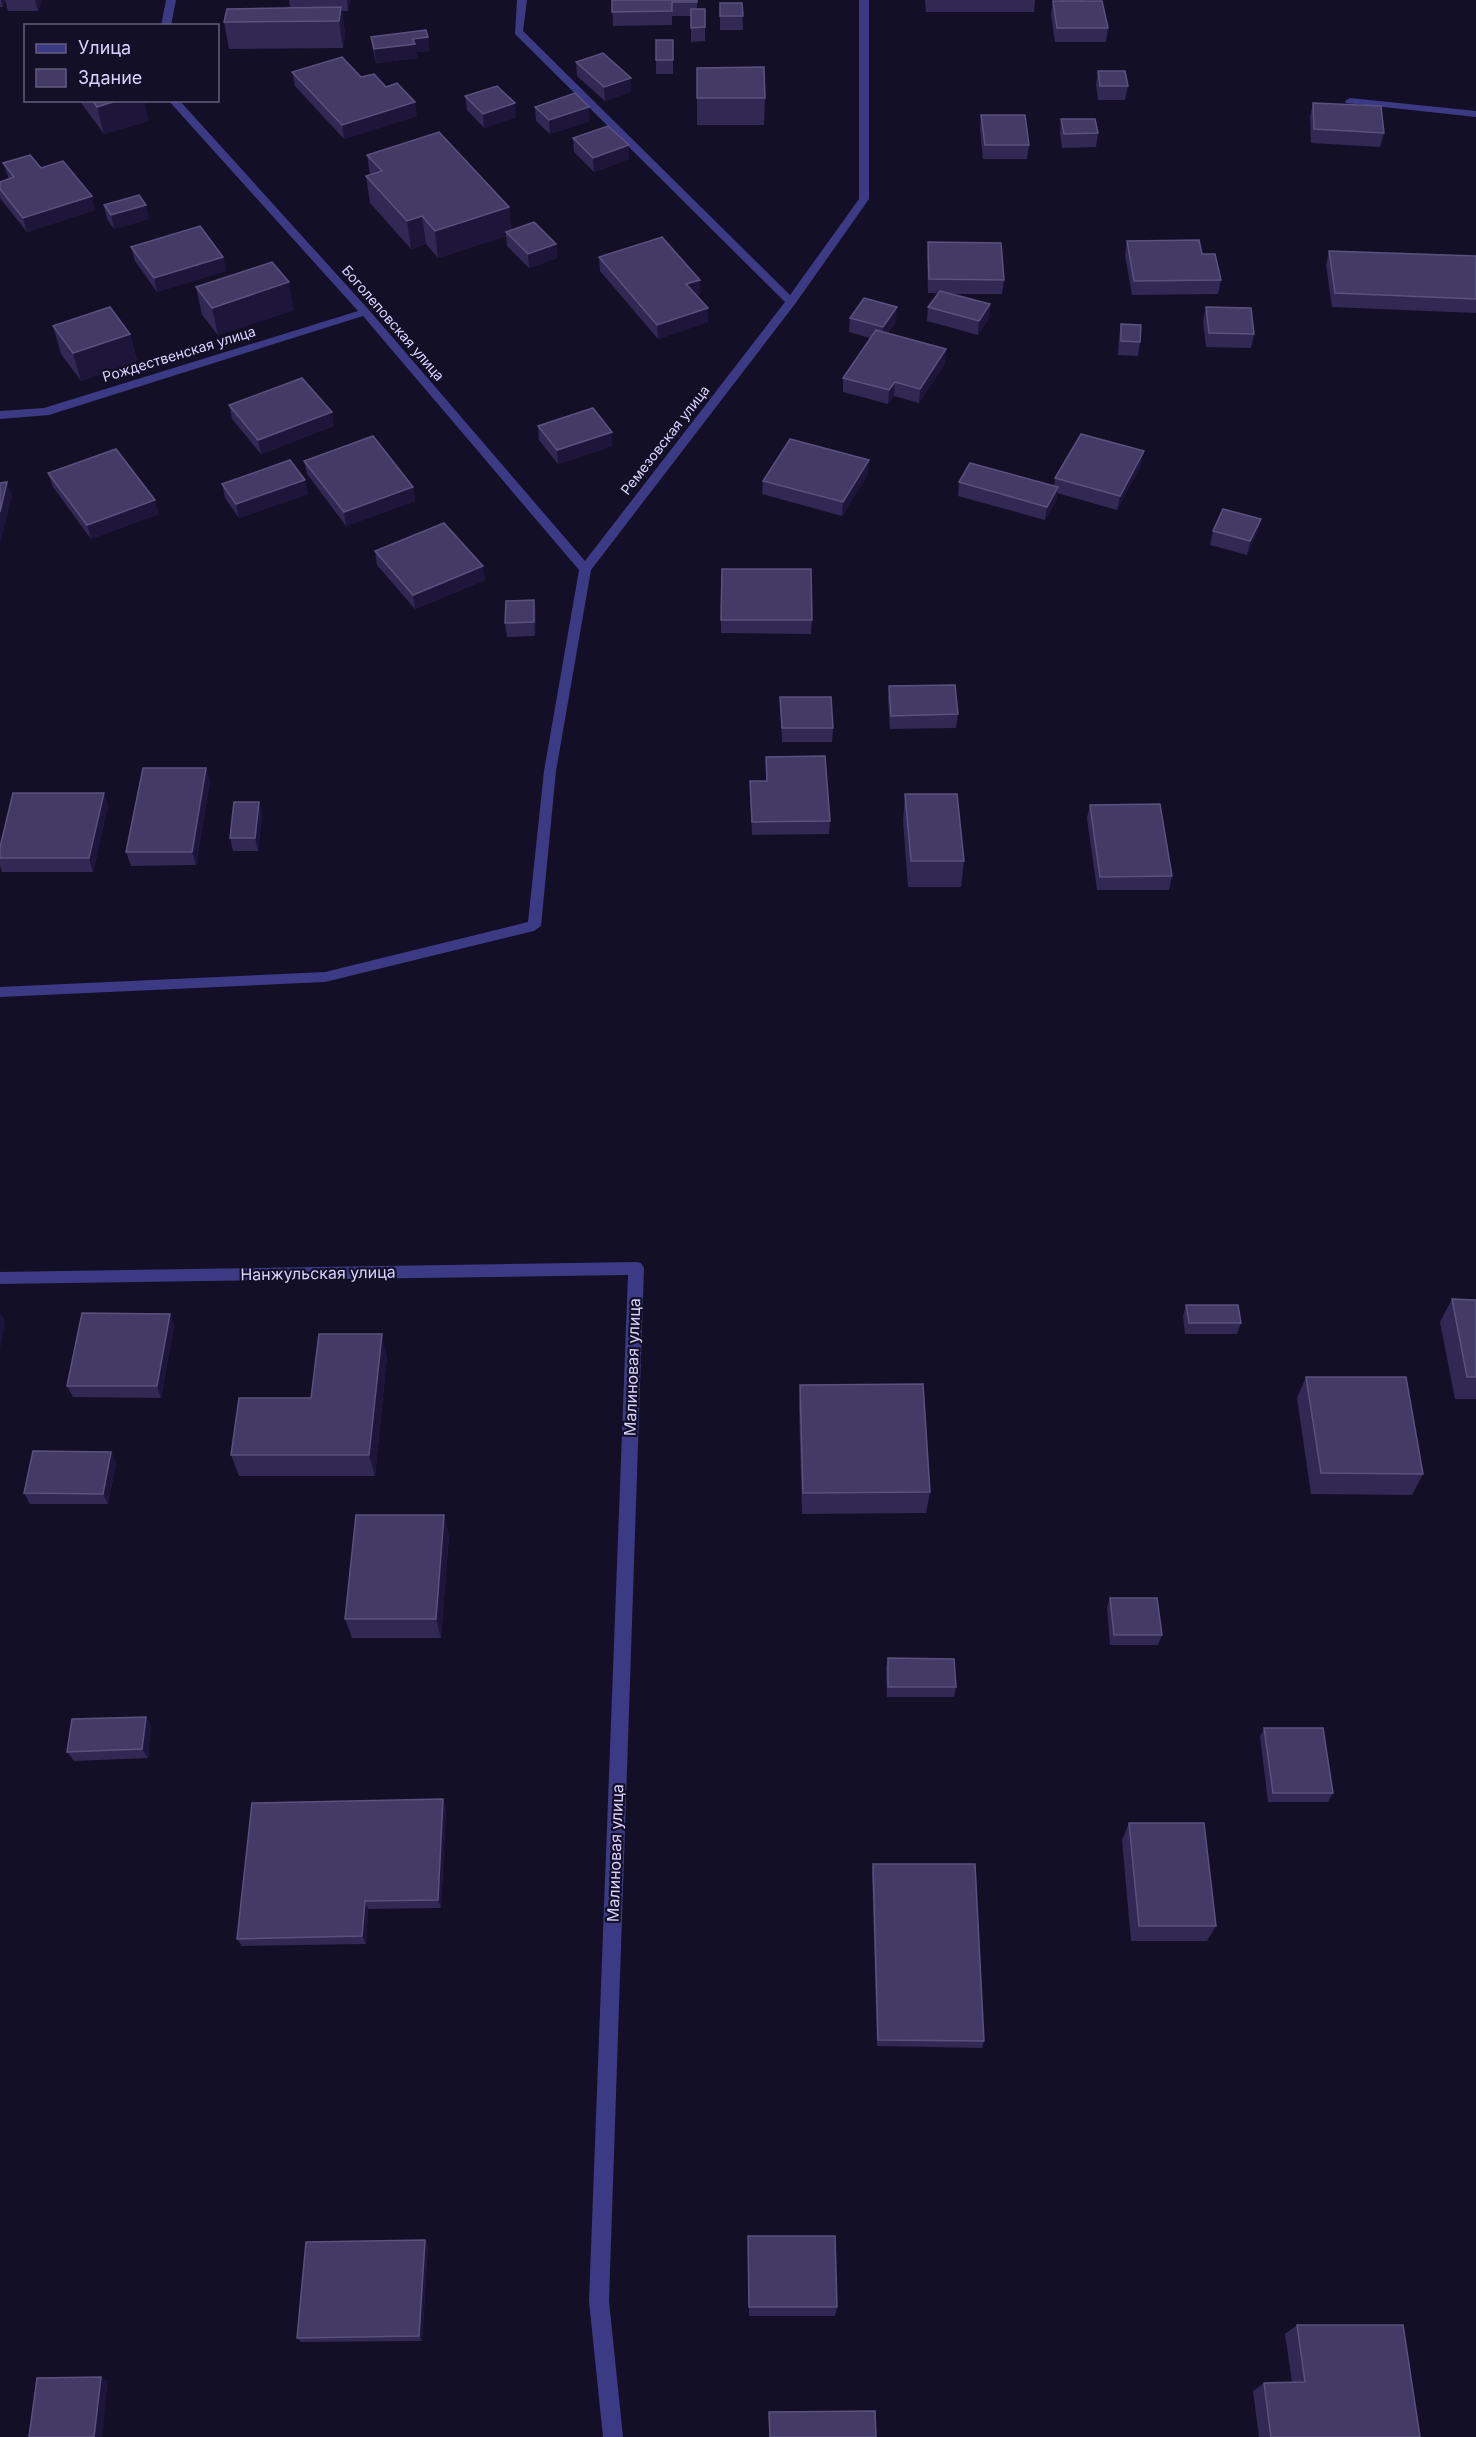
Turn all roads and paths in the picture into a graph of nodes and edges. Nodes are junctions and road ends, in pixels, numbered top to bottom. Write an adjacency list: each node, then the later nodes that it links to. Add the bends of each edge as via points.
1 (171, 0): 4 (street)
2 (522, 0): 8 (street, via 518,32)
3 (864, 0): 8 (street, Ремезовская улица, via 864,199)
4 (166, 24)
5 (1350, 101): 7 (street)
6 (175, 102): 9 (street, Боголеповская улица)
7 (1476, 114)
8 (791, 302): 11 (street, Ремезовская улица)
9 (365, 312): 10 (street, Рождественская улица, via 45,412); 11 (street, Боголеповская улица)
10 (0, 414)
11 (585, 569): 12 (street, Ремезовская улица, via 550,771 534,926 325,977)
12 (0, 992)
13 (636, 1268): 14 (street, Нанжульская улица); 15 (street, Малиновая улица, via 599,2301)
14 (0, 1278)
15 (613, 2437)

